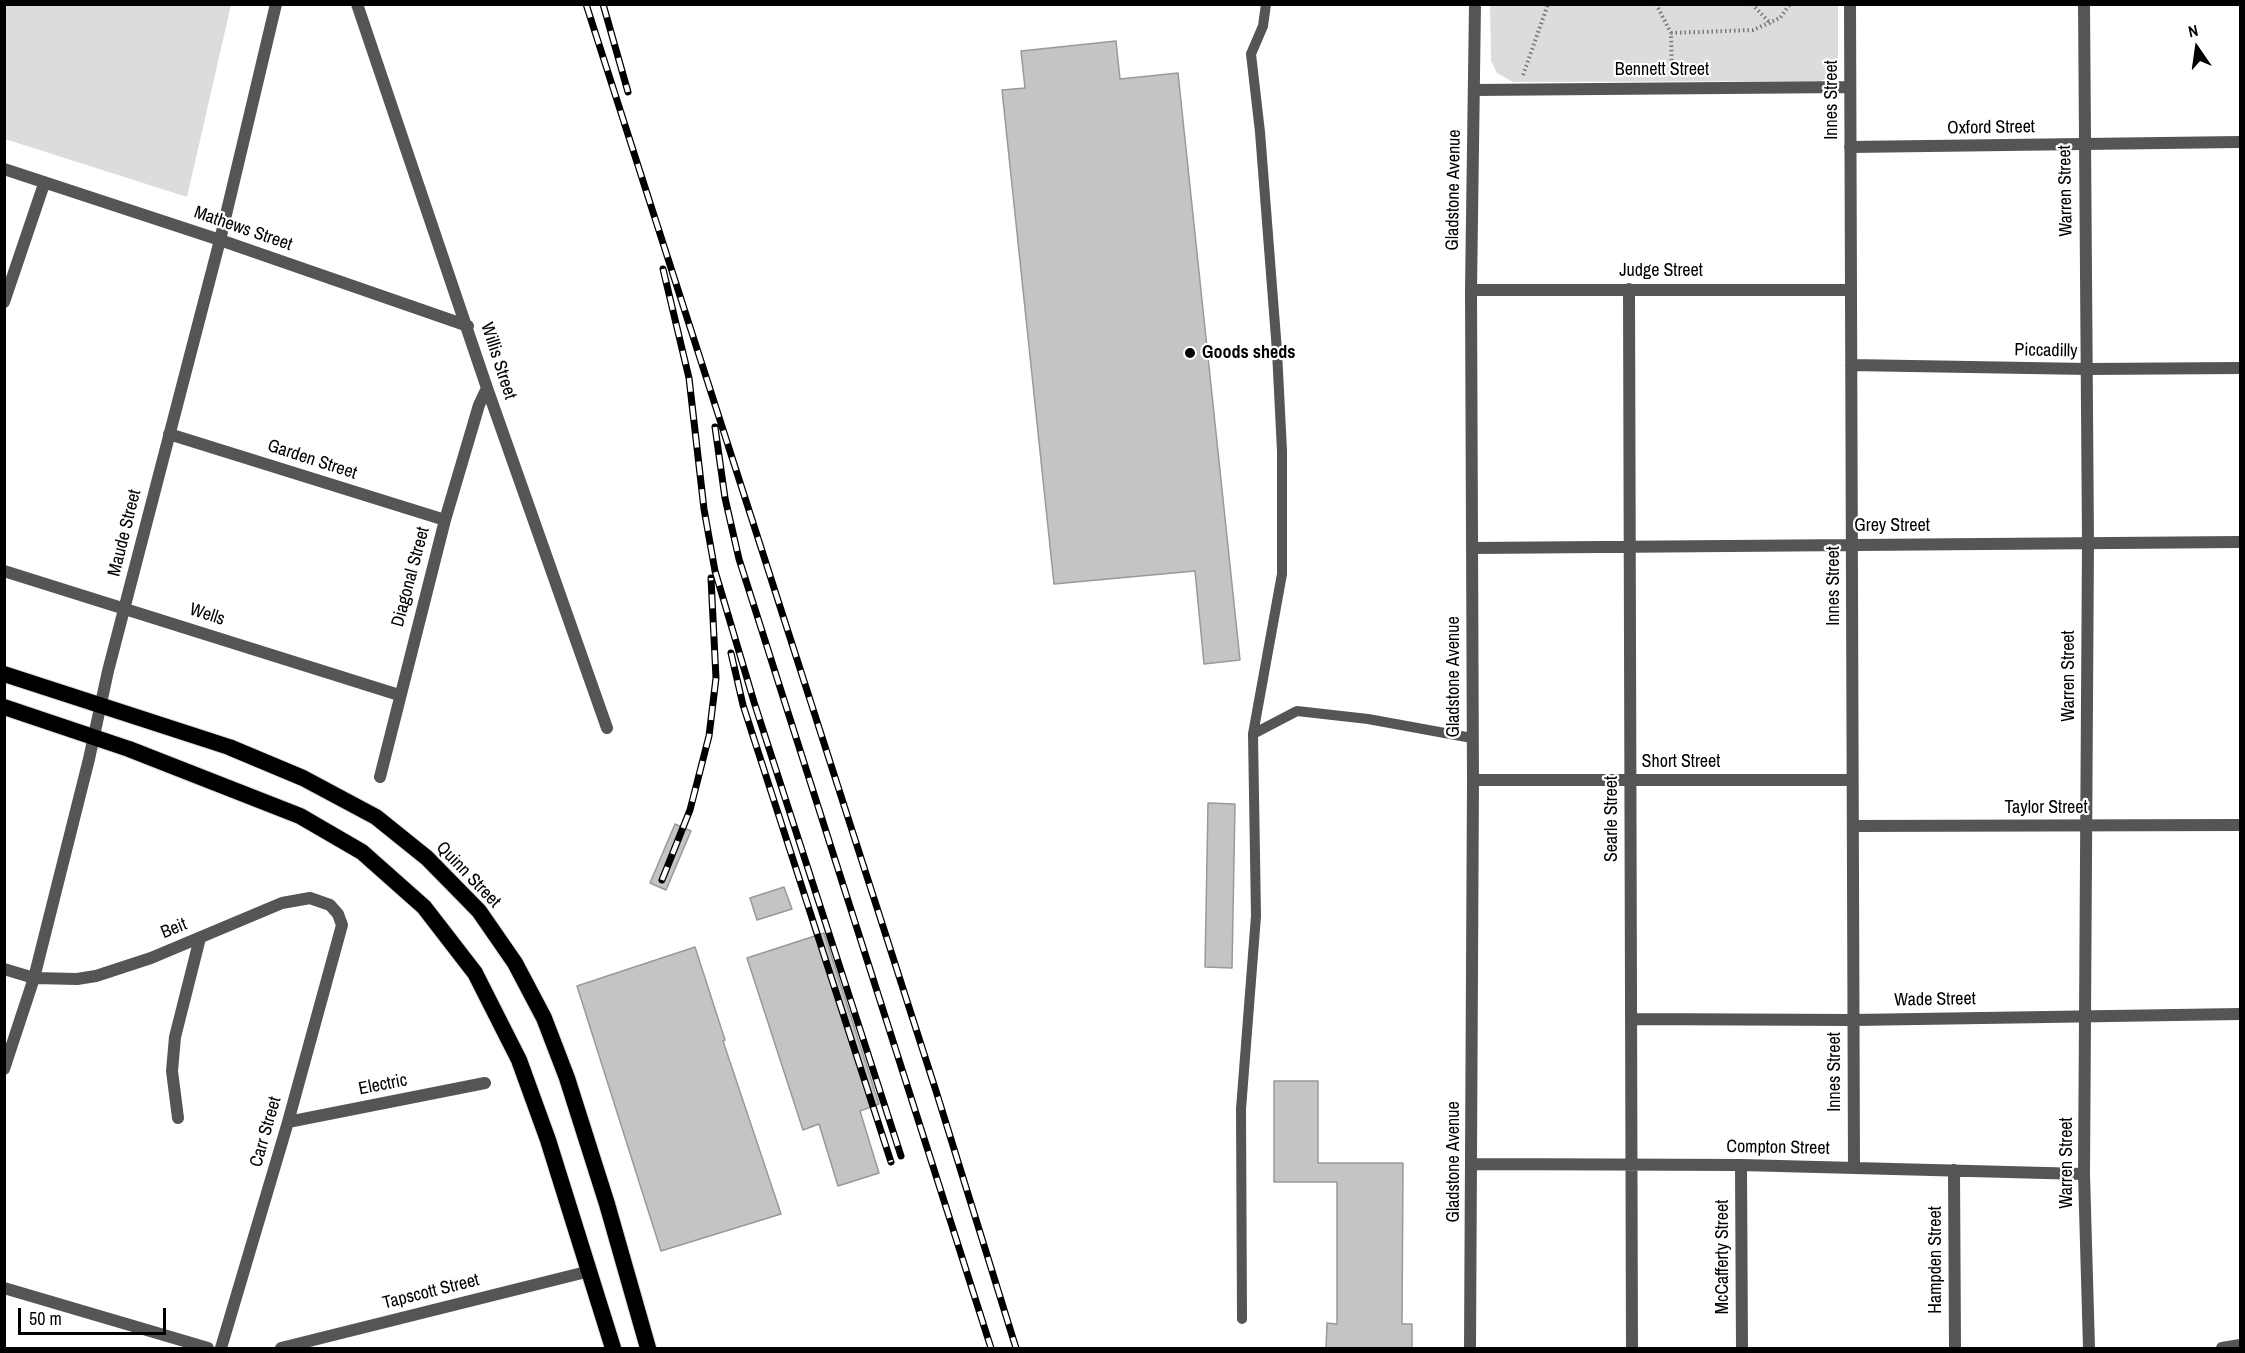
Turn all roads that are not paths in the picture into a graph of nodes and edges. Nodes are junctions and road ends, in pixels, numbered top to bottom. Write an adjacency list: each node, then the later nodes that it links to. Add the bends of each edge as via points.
1 (276, 4): 14 (street, Maude Street)
2 (357, 4): 19 (street, Willis Street)
3 (1266, 4): 38 (lane, via 1263,26 1251,54 1277,351 1282,574)
4 (1475, 4): 8 (street, Gladstone Avenue)
5 (1850, 4): 7 (street, Innes Street)
6 (2084, 4): 10 (street, Warren Street)
7 (1850, 87): 8 (street, Bennett Street); 11 (street, Innes Street)
8 (1474, 90): 16 (street, Gladstone Avenue)
9 (2241, 142): 10 (street, Oxford Street)
10 (2083, 144): 11 (street, Oxford Street); 22 (street, Warren Street)
11 (1850, 147): 17 (street, Innes Street)
12 (4, 169): 13 (street, Mathews Street)
13 (44, 184): 14 (street, Mathews Street); 18 (street)
14 (220, 240): 19 (street, Mathews Street); 24 (street, Maude Street)
15 (1629, 289): 16 (street, Judge Street); 17 (street, Judge Street); 29 (street, Searle Street)
16 (1471, 290): 30 (street, Gladstone Avenue)
17 (1851, 290): 20 (street, Innes Street)
18 (4, 302)
19 (468, 326): 23 (street, Willis Street)
20 (1851, 365): 22 (street, Piccadilly); 28 (street, Innes Street)
21 (2241, 368): 22 (street, Piccadilly)
22 (2088, 369): 27 (street, Warren Street)
23 (487, 388): 25 (street, Diagonal Street); 37 (street, Willis Street)
24 (169, 434): 25 (street, Garden Street); 32 (street, Maude Street)
25 (445, 520): 34 (street, Diagonal Street)
26 (2241, 542): 27 (street, Grey Street)
27 (2088, 543): 28 (street, Grey Street); 47 (street, Warren Street)
28 (1852, 545): 29 (street, Grey Street); 44 (street, Innes Street)
29 (1630, 546): 30 (street, Grey Street); 43 (street, Searle Street)
30 (1472, 548): 40 (street, Gladstone Avenue)
31 (4, 571): 32 (street, Wells)
32 (124, 608): 34 (street, Wells); 35 (street, Maude Street)
33 (4, 674): 35 (highway, Quinn Street)
34 (399, 694): 41 (street, Diagonal Street)
35 (101, 704): 39 (street, Maude Street); 74 (highway, Quinn Street, via 229,747 303,778 376,817 428,858 479,911 515,963 544,1018 608,1204)
36 (4, 707): 39 (highway)
37 (607, 728)
38 (1253, 734): 40 (lane, via 1296,711 1368,719); 68 (lane, via 1256,916 1242,1109)
39 (94, 736): 51 (street, Maude Street); 66 (highway, via 300,816 362,852 424,907 475,973 519,1060)
40 (1472, 738): 42 (street, Gladstone Avenue)
41 (380, 777)
42 (1473, 780): 43 (street, Short Street); 60 (street, Gladstone Avenue)
43 (1630, 780): 44 (street, Short Street); 54 (street, Searle Street)
44 (1852, 780): 46 (street, Innes Street)
45 (2241, 825): 47 (street, Taylor Street)
46 (1853, 826): 47 (street, Taylor Street); 55 (street, Innes Street)
47 (2085, 826): 53 (street, Warren Street)
48 (342, 925): 49 (street, Beit, via 330,905 310,898 295,899); 59 (street, Carr Street)
49 (200, 938): 51 (street, Beit, via 96,976); 58 (street, via 175,1036 172,1071)
50 (4, 969): 51 (street, Beit)
51 (34, 978): 56 (street, Maude Street)
52 (2241, 1014): 53 (street, Wade Street)
53 (2085, 1015): 55 (street, Wade Street); 65 (street, Warren Street)
54 (1631, 1019): 55 (street, Wade Street); 61 (street, Searle Street)
55 (1853, 1020): 63 (street, Innes Street)
56 (4, 1069)
57 (484, 1083): 59 (street, Electric)
58 (178, 1118)
59 (288, 1122): 71 (street, Carr Street)
60 (1472, 1164): 61 (street, Compton Street); 75 (street, Gladstone Avenue)
61 (1632, 1165): 62 (street, Compton Street); 76 (street, Searle Street)
62 (1741, 1165): 63 (street, Compton Street); 77 (street, McCafferty Street)
63 (1854, 1168): 64 (street, Compton Street)
64 (1954, 1170): 65 (street, Compton Street); 78 (street, Hampden Street)
65 (2084, 1174): 79 (street, Warren Street)
66 (590, 1271): 72 (street, Tapscott Street); 73 (highway)
67 (4, 1288): 70 (street)
68 (1242, 1319)
69 (2241, 1345): 80 (street)
70 (207, 1348)
71 (221, 1348)
72 (281, 1348)
73 (613, 1348)
74 (648, 1348)
75 (1470, 1348)
76 (1632, 1348)
77 (1742, 1348)
78 (1955, 1348)
79 (2090, 1348)
80 (2222, 1348)

